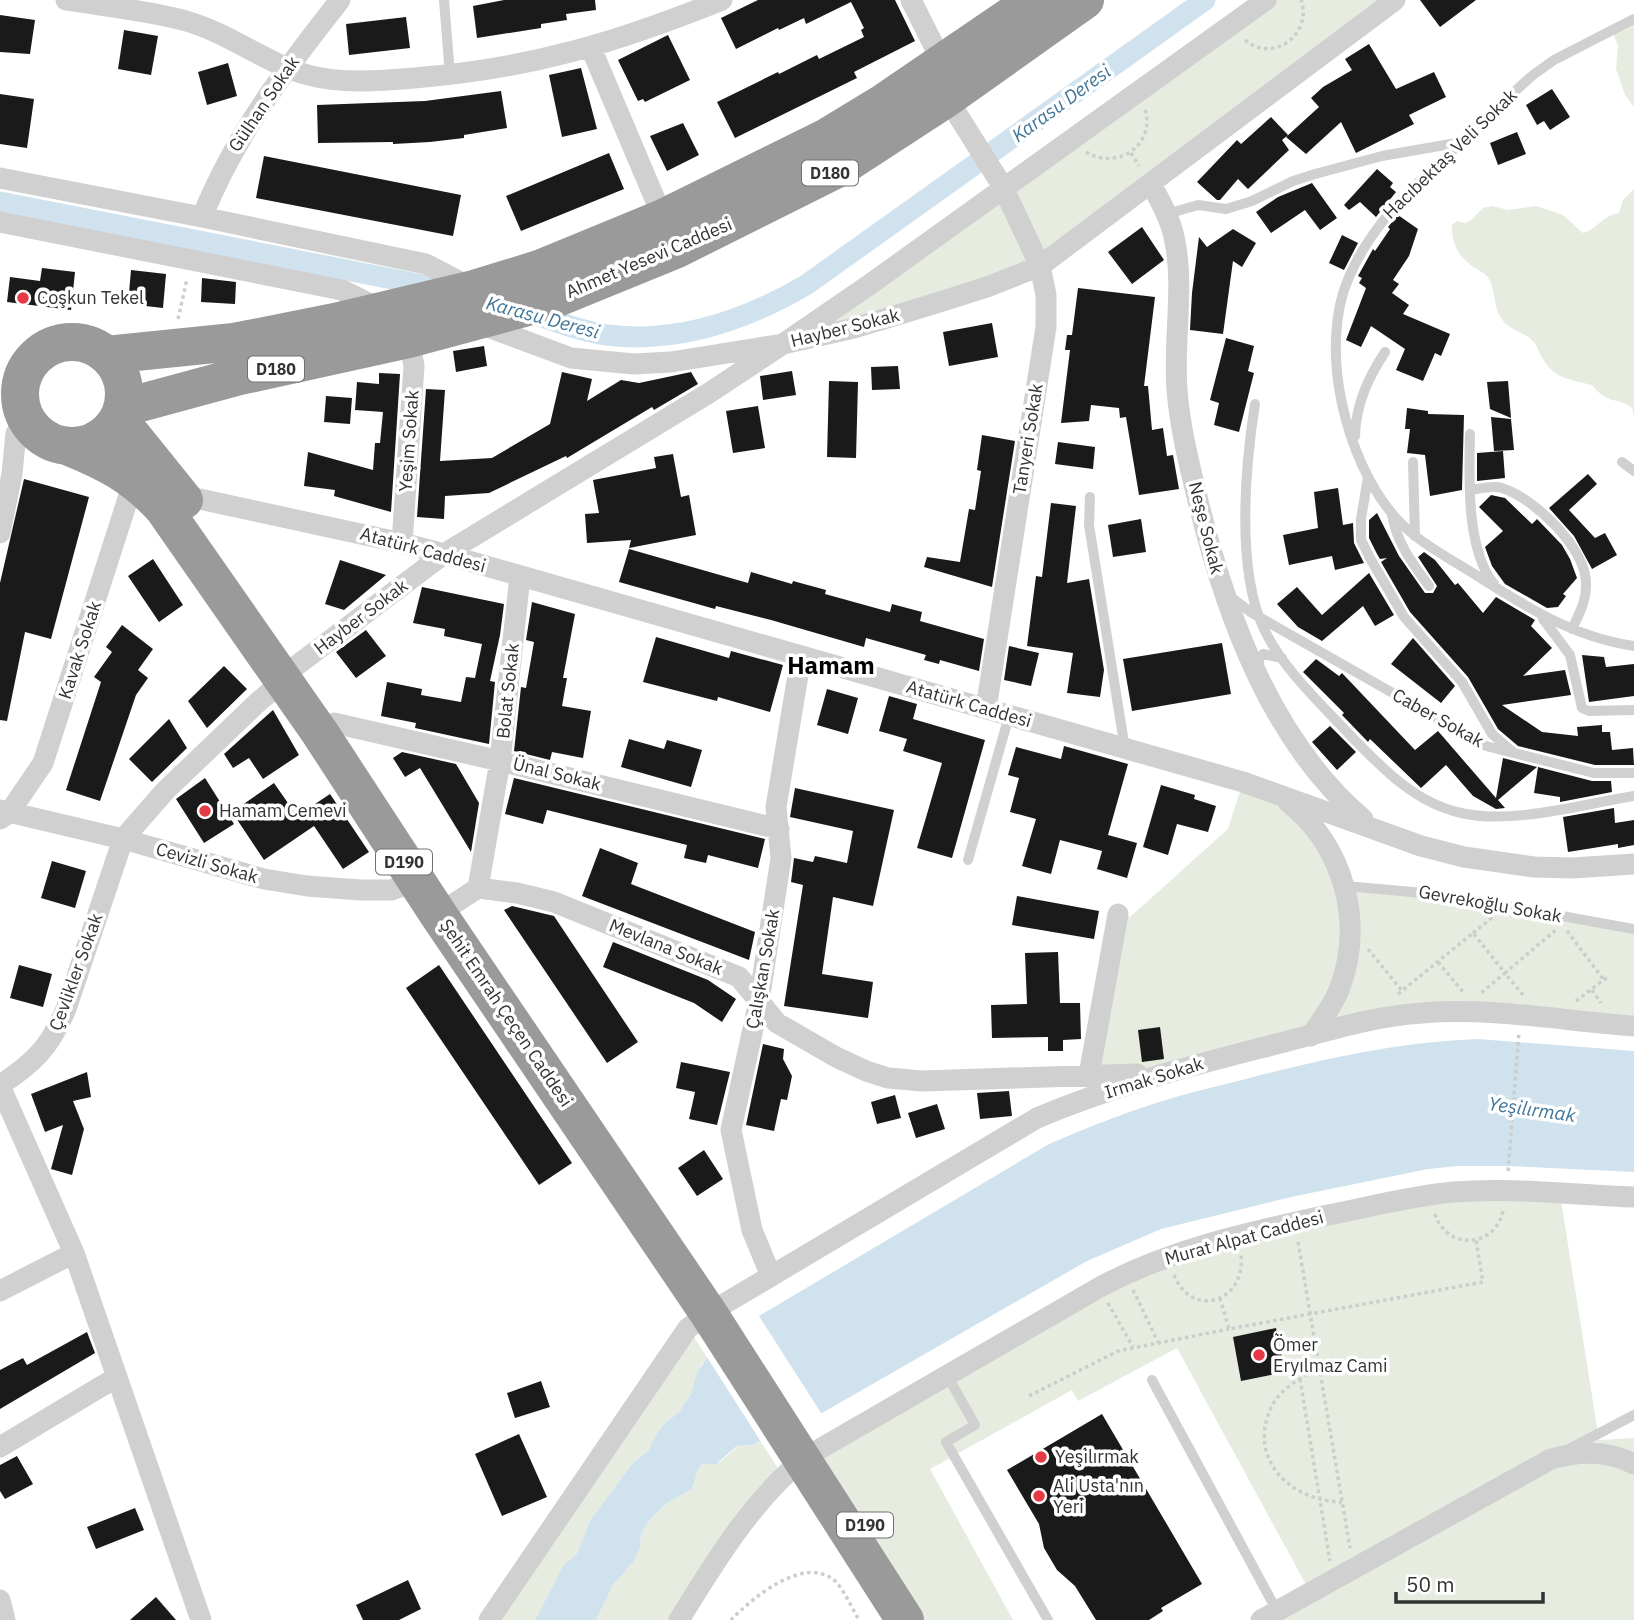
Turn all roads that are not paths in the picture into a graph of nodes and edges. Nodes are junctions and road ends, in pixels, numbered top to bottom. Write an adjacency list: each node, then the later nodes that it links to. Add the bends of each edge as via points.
1 (66, 0): 12 (street, via 186,21)
2 (340, 0): 12 (street, Gülhan Sokak)
3 (444, 0): 13 (lane)
4 (722, 0): 11 (street)
5 (911, 0): 14 (street, Tanyeri Sokak)
6 (1034, 0): 14 (highway, Ahmet Yesevi Caddesi / D180)
7 (1085, 0): 14 (highway, Ahmet Yesevi Caddesi / D180)
8 (1266, 0): 17 (street, via 1074,137)
9 (1395, 0): 18 (street, Hayber Sokak)
10 (1634, 19): 15 (lane, Hacıbektaş Veli Sokak, via 1544,67)
11 (592, 48): 13 (street); 21 (street)
12 (287, 68): 13 (street, via 310,76 385,81); 20 (street, Gülhan Sokak, via 240,137)
13 (450, 75)
14 (945, 81): 17 (street, Tanyeri Sokak, via 972,139); 21 (highway, Ahmet Yesevi Caddesi / D180, via 883,103 827,137); 24 (highway, Ahmet Yesevi Caddesi / D180, via 841,167 750,215 550,301)
15 (1462, 142): 19 (lane, via 1315,174 1226,209 1198,205); 35 (lane, Hacıbektaş Veli Sokak, via 1379,223 1348,279 1335,338 1342,400)
16 (0, 178): 20 (street)
17 (1000, 182): 23 (street, Tanyeri Sokak); 26 (street, via 869,285)
18 (1151, 184): 19 (street, Neşe Sokak); 23 (street, Hayber Sokak)
19 (1167, 214): 50 (street, Neşe Sokak, via 1177,259 1176,359 1181,418)
20 (202, 217): 24 (street, via 426,264)
21 (663, 218): 24 (highway, Ahmet Yesevi Caddesi / D180)
22 (0, 222): 25 (street, via 342,290)
23 (1040, 266): 26 (street, Hayber Sokak, via 917,309); 61 (street, Tanyeri Sokak, via 1046,327)
24 (486, 296): 25 (highway, Ahmet Yesevi Caddesi / D180); 26 (street, via 571,358 634,365)
25 (407, 322): 29 (highway, Ahmet Yesevi Caddesi / D180); 32 (highway, Ahmet Yesevi Caddesi / D180); 47 (street, Yeşim Sokak, via 414,366)
26 (783, 344): 48 (street, Hayber Sokak)
27 (40, 352): 29 (highway, via 73,342); 30 (highway); 34 (highway, via 25,370 20,390)
28 (1385, 352): 35 (lane, via 1358,408)
29 (106, 355): 32 (highway, via 121,378)
30 (0, 356)
31 (1255, 404): 54 (lane, Neşe Sokak, via 1246,526)
32 (120, 413): 34 (highway, via 97,440 78,446); 42 (highway, Şehit Emrah Çeçen Caddesi / D190)
33 (1470, 434): 41 (lane)
34 (33, 437): 40 (highway, Şehit Emrah Çeçen Caddesi / D190, via 101,459); 45 (street, via 12,474)
35 (1355, 446): 39 (lane, Hacıbektaş Veli Sokak)
36 (1622, 461): 38 (lane)
37 (1413, 462): 46 (lane)
38 (1634, 471)
39 (1368, 477): 44 (lane, Hacıbektaş Veli Sokak); 66 (lane, via 1361,540 1370,558 1404,617 1462,682 1492,734)
40 (134, 480): 59 (highway, Şehit Emrah Çeçen Caddesi / D190, via 163,508); 71 (street, Kavak Sokak, via 43,763)
41 (1470, 490): 52 (lane, via 1484,570); 55 (lane, via 1496,487 1513,493 1543,514 1568,540 1586,583 1583,606)
42 (181, 495): 47 (street, Atatürk Caddesi); 59 (highway, Şehit Emrah Çeçen Caddesi / D190)
43 (1090, 498): 65 (lane, via 1089,525)
44 (1392, 514): 46 (lane, Hacıbektaş Veli Sokak); 51 (lane, via 1401,543)
45 (0, 533)
46 (1415, 536): 52 (lane, Hacıbektaş Veli Sokak)
47 (402, 543): 48 (street, Atatürk Caddesi)
48 (444, 554): 49 (street, Atatürk Caddesi); 59 (street, Hayber Sokak)
49 (520, 576): 57 (street, Atatürk Caddesi); 67 (street, Bolat Sokak)
50 (1220, 582): 54 (lane, Caber Sokak, via 1238,604); 60 (street, Neşe Sokak)
51 (1429, 586)
52 (1498, 589): 53 (lane, Hacıbektaş Veli Sokak)
53 (1539, 614): 55 (lane, Hacıbektaş Veli Sokak); 62 (lane, via 1570,655 1582,708)
54 (1259, 616): 58 (lane, Neşe Sokak); 66 (lane, Caber Sokak, via 1475,740)
55 (1572, 629): 56 (lane, Hacıbektaş Veli Sokak)
56 (1634, 646)
57 (801, 656): 61 (street, Atatürk Caddesi); 72 (street, Çalışkan Sokak, via 776,807)
58 (1283, 658): 60 (lane, via 1262,655); 70 (lane, Neşe Sokak, via 1377,762 1409,790 1442,808 1505,816)
59 (290, 673): 64 (highway, Şehit Emrah Çeçen Caddesi / D190); 74 (street, Hayber Sokak, via 165,791); 77 (highway, Şehit Emrah Çeçen Caddesi / D190)
60 (1259, 675): 73 (street, Neşe Sokak, via 1290,737 1343,802)
61 (986, 709): 63 (street, Atatürk Caddesi)
62 (1634, 710)
63 (1009, 716): 65 (street, Atatürk Caddesi); 75 (lane)
64 (334, 723): 67 (street, Ünal Sokak); 79 (highway, Şehit Emrah Çeçen Caddesi / D190)
65 (1125, 749): 69 (street, Atatürk Caddesi)
66 (1517, 754): 68 (lane, Caber Sokak, via 1594,773)
67 (500, 761): 72 (street, Ünal Sokak); 79 (street, Bolat Sokak)
68 (1634, 773)
69 (1275, 792): 73 (street, Atatürk Caddesi); 78 (street, via 1319,833)
70 (1634, 796)
71 (3, 814): 74 (street, Cevizli Sokak)
72 (779, 829): 82 (street, Çalışkan Sokak, via 781,858)
73 (1375, 830): 76 (street, Atatürk Caddesi, via 1432,849 1507,864 1573,868)
74 (123, 839): 77 (street, Cevizli Sokak, via 264,879 307,886 391,890); 87 (street, Çevlikler Sokak, via 57,1031 39,1056)
75 (968, 860)
76 (1634, 864)
77 (417, 881): 79 (highway, Şehit Emrah Çeçen Caddesi / D190)
78 (1345, 886): 81 (lane, Gevrekoğlu Sokak, via 1446,895); 84 (street, via 1350,927 1347,965 1339,990)
79 (457, 902): 82 (street, Mevlana Sokak, via 517,893 554,902 739,977); 92 (highway, Şehit Emrah Çeçen Caddesi / D190)
80 (1118, 914): 86 (street)
81 (1634, 929)
82 (759, 1001): 86 (street, Mevlana Sokak, via 777,1023 846,1062 888,1078 922,1081); 90 (street, Çalışkan Sokak, via 731,1130 752,1230)
83 (1634, 1026): 84 (street, Irmak Sokak, via 1474,1006 1364,1022)
84 (1311, 1035): 85 (street, Irmak Sokak)
85 (1164, 1073): 86 (street, Mevlana Sokak); 90 (street, Irmak Sokak, via 1037,1118)
86 (1089, 1075)
87 (0, 1086): 89 (street)
88 (1634, 1197): 94 (street, Murat Alpat Caddesi, via 1504,1191 1432,1195 1295,1222 1168,1256 1125,1274)
89 (74, 1253): 91 (street); 93 (street)
90 (771, 1276): 92 (street, Irmak Sokak)
91 (0, 1292)
92 (716, 1309): 97 (highway, Şehit Emrah Çeçen Caddesi / D190); 105 (street, Irmak Sokak, via 688,1328)
93 (117, 1377): 98 (street); 104 (street)
94 (948, 1377): 97 (street, Murat Alpat Caddesi); 109 (lane, via 975,1425 946,1442)
95 (1152, 1380): 102 (lane)
96 (1634, 1415): 99 (lane)
97 (804, 1444): 106 (street, Murat Alpat Caddesi, via 729,1542); 107 (highway, Şehit Emrah Çeçen Caddesi / D190); 108 (highway, D190)
98 (0, 1447)
99 (1551, 1459): 100 (street, via 1598,1453); 102 (street)
100 (1634, 1464)
101 (0, 1600): 103 (street)
102 (1269, 1616)
103 (5, 1620)
104 (201, 1620)
105 (489, 1620)
106 (679, 1620)
107 (905, 1620)
108 (925, 1620)
109 (1048, 1620)

